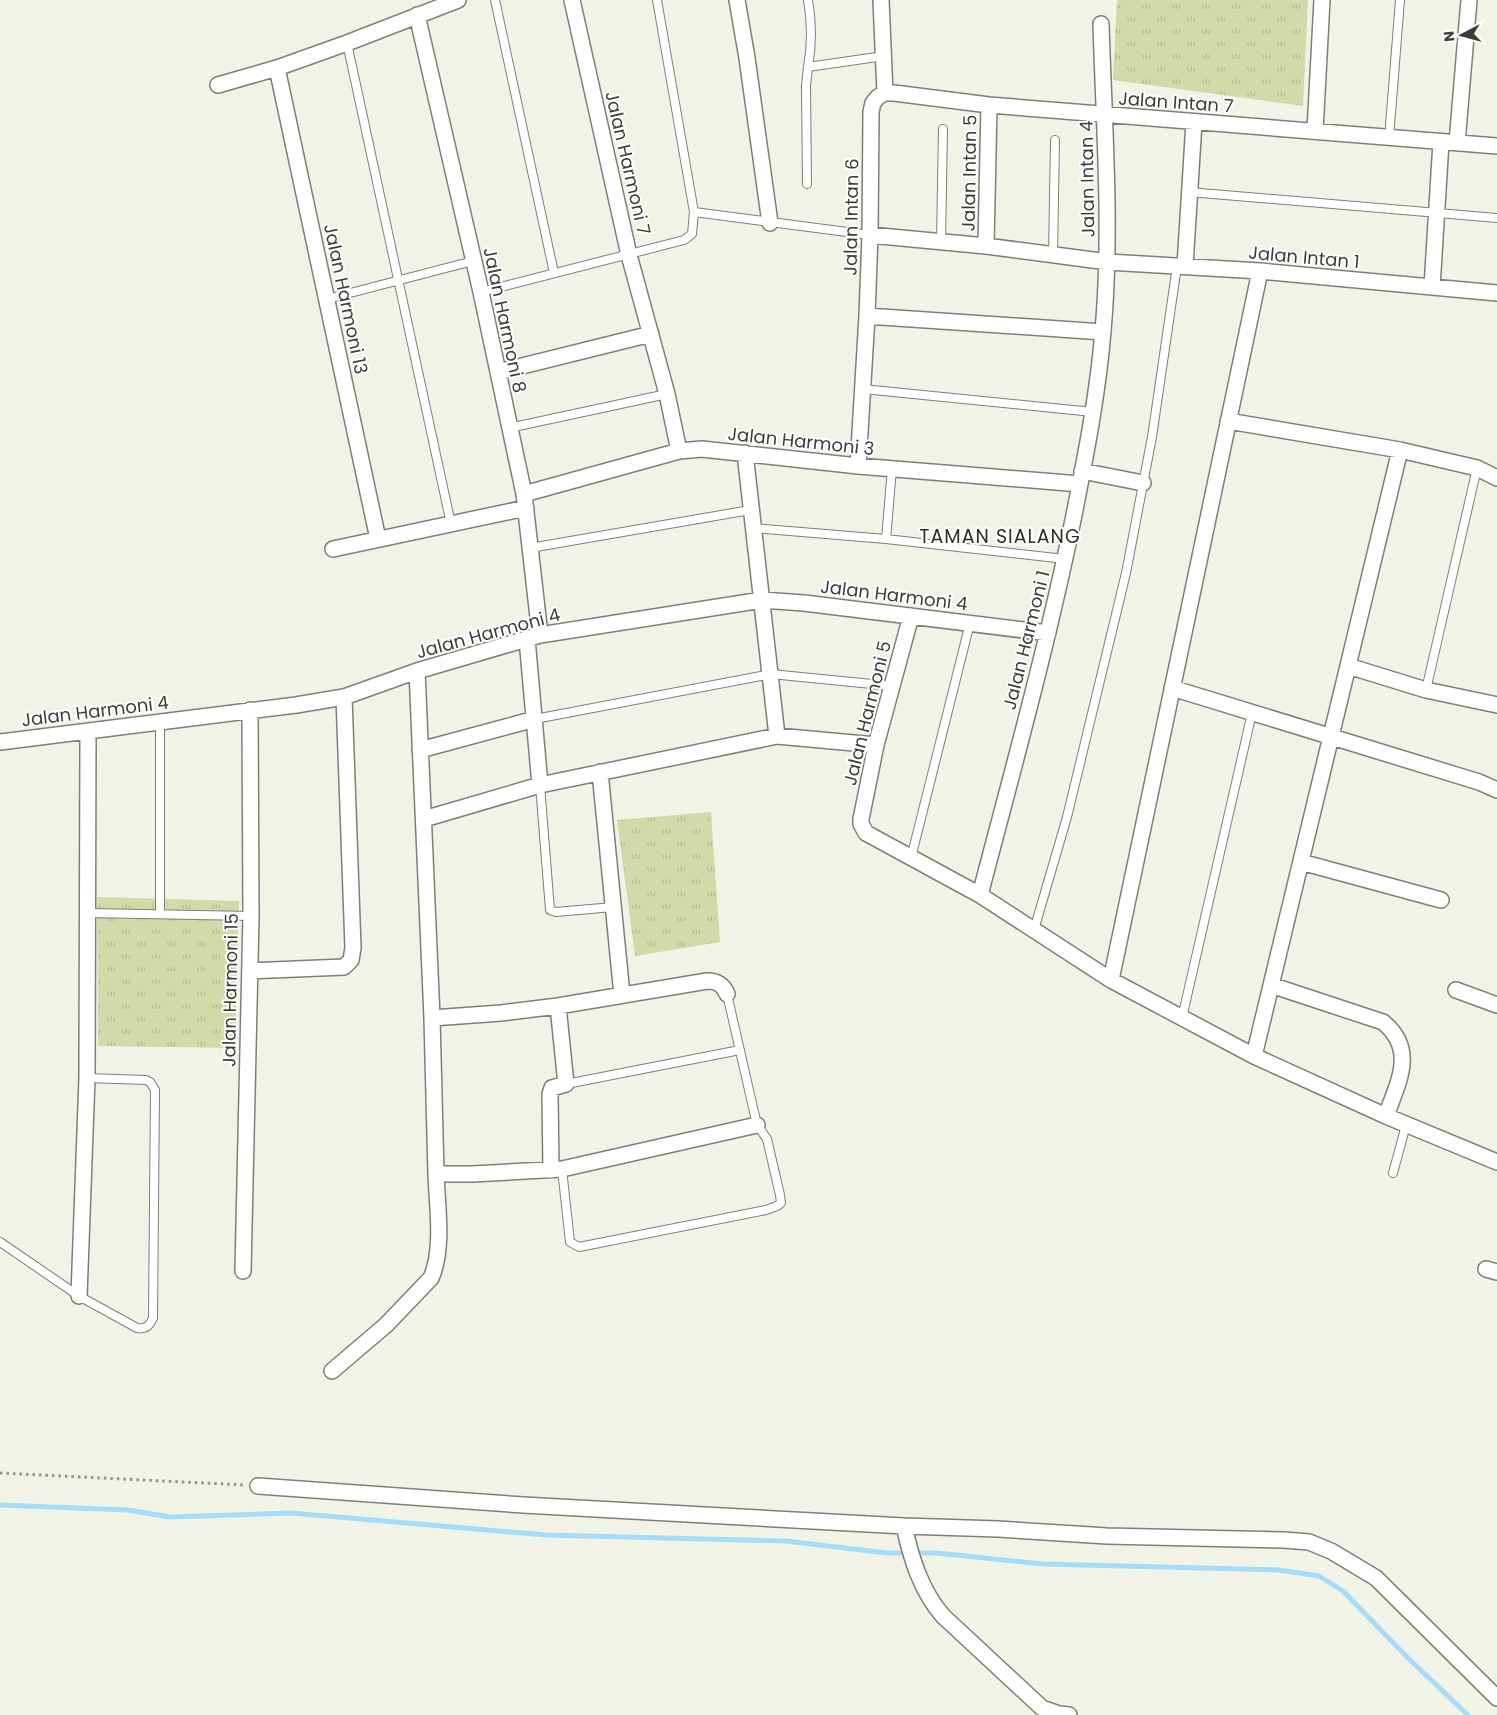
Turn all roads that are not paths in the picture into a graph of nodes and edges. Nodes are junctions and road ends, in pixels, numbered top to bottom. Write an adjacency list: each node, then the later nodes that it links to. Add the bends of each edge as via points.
1 (458, 0): 11 (street)
2 (495, 0): 43 (lane)
3 (572, 0): 37 (street, Jalan Harmoni 7)
4 (657, 0): 30 (lane)
5 (737, 0): 33 (street)
6 (808, 0): 15 (lane, via 811,35)
7 (881, 0): 14 (street)
8 (1322, 0): 23 (street)
9 (1400, 0): 24 (lane)
10 (1469, 0): 26 (street)
11 (417, 15): 13 (street); 39 (street, Jalan Harmoni 8)
12 (1101, 24): 20 (street, Jalan Intan 4)
13 (346, 43): 16 (street); 44 (lane)
14 (884, 56): 15 (lane); 18 (street)
15 (808, 67): 28 (lane)
16 (276, 68): 17 (street); 48 (street, Jalan Harmoni 13)
17 (218, 85)
18 (885, 93): 19 (street, Jalan Intan 7); 34 (street, Jalan Intan 6, via 873,104 871,119)
19 (989, 105): 20 (street, Jalan Intan 7); 36 (street, Jalan Intan 5)
20 (1104, 115): 21 (street, Jalan Intan 7); 40 (street, Jalan Intan 4)
21 (1194, 122): 23 (street, Jalan Intan 7); 29 (street)
22 (943, 129): 35 (lane)
23 (1315, 131): 24 (street, Jalan Intan 7)
24 (1388, 138): 26 (street, Jalan Intan 7)
25 (1055, 140): 38 (lane)
26 (1449, 142): 27 (street, Jalan Intan 7); 31 (street)
27 (1497, 146)
28 (807, 184)
29 (1190, 192): 31 (lane); 41 (street)
30 (694, 212): 33 (lane); 37 (lane, via 692,234 688,238)
31 (1438, 213): 32 (lane); 45 (street)
32 (1497, 218)
33 (770, 223): 34 (lane)
34 (870, 235): 35 (street, Jalan Intan 5); 49 (street, Jalan Intan 6)
35 (941, 242): 36 (street, Jalan Intan 5)
36 (986, 246): 38 (street, Jalan Intan 1)
37 (629, 255): 43 (lane); 51 (street, Jalan Harmoni 7)
38 (1053, 255): 40 (street, Jalan Intan 1)
39 (474, 262): 44 (lane); 46 (street, Jalan Harmoni 8)
40 (1108, 262): 41 (street, Jalan Intan 1); 50 (street, Jalan Intan 4)
41 (1181, 266): 42 (street, Jalan Intan 1); 66 (lane)
42 (1260, 271): 45 (street, Jalan Intan 1); 56 (street)
43 (554, 273): 46 (lane)
44 (398, 280): 48 (lane); 69 (lane)
45 (1432, 288): 47 (street, Jalan Intan 1)
46 (481, 292): 52 (street, Jalan Harmoni 8)
47 (1497, 293)
48 (327, 299): 71 (street, Jalan Harmoni 13)
49 (867, 316): 50 (street); 53 (street, Jalan Intan 6)
50 (1103, 332): 55 (street, Jalan Harmoni 1)
51 (651, 334): 52 (street); 54 (street, Jalan Harmoni 7)
52 (498, 372): 57 (street, Jalan Harmoni 8)
53 (863, 389): 55 (lane); 61 (street, Jalan Intan 6)
54 (667, 394): 57 (lane); 59 (street, Jalan Harmoni 7)
55 (1093, 412): 64 (street, Jalan Harmoni 1)
56 (1228, 421): 58 (street); 85 (street)
57 (509, 428): 67 (street, Jalan Harmoni 8)
58 (1400, 450): 62 (street); 81 (street)
59 (679, 451): 60 (street, Jalan Harmoni 3, via 702,449); 67 (street, Jalan Harmoni 3)
60 (745, 453): 61 (street, Jalan Harmoni 3); 68 (street)
61 (858, 466): 63 (street, Jalan Harmoni 3)
62 (1477, 468): 65 (street); 86 (lane)
63 (892, 469): 64 (street, Jalan Harmoni 3); 72 (lane)
64 (1081, 478): 66 (street, Jalan Harmoni 3); 75 (street, Jalan Harmoni 1)
65 (1497, 478)
66 (1144, 483): 111 (lane, via 1119,603 1066,817)
67 (525, 501): 69 (street, Jalan Harmoni 3); 73 (street, Jalan Harmoni 8)
68 (750, 510): 70 (street); 73 (lane)
69 (451, 524): 71 (street, Jalan Harmoni 3)
70 (753, 528): 72 (lane); 76 (street)
71 (378, 539): 74 (street, Jalan Harmoni 3)
72 (886, 539): 75 (lane)
73 (530, 548): 80 (street, Jalan Harmoni 8)
74 (333, 549)
75 (1065, 559): 79 (street, Jalan Harmoni 1)
76 (762, 600): 77 (street, Jalan Harmoni 4); 80 (street, Jalan Harmoni 4); 83 (street)
77 (911, 616): 78 (street, Jalan Harmoni 4); 84 (street, Jalan Harmoni 5)
78 (970, 623): 79 (street, Jalan Harmoni 4); 103 (lane)
79 (1048, 633): 105 (street, Jalan Harmoni 1)
80 (533, 637): 82 (street, Jalan Harmoni 4); 91 (street, Jalan Harmoni 8)
81 (1348, 666): 86 (street); 95 (street)
82 (417, 671): 87 (street, Jalan Harmoni 4); 98 (street)
83 (770, 674): 84 (lane); 91 (lane); 94 (street)
84 (892, 686): 97 (street, Jalan Harmoni 5)
85 (1172, 688): 90 (street); 113 (street)
86 (1426, 690): 88 (street)
87 (344, 697): 89 (street, Jalan Harmoni 4); 112 (street, via 351,960 344,967)
88 (1497, 705)
89 (250, 710): 92 (street, Jalan Harmoni 4); 110 (street, Jalan Harmoni 15)
90 (1252, 713): 95 (street); 121 (lane)
91 (535, 719): 98 (street); 100 (street, Jalan Harmoni 8)
92 (160, 722): 93 (street, Jalan Harmoni 4); 109 (lane)
93 (88, 732): 96 (street, Jalan Harmoni 4); 108 (street)
94 (777, 736): 97 (street); 99 (street)
95 (1331, 738): 101 (street); 104 (street)
96 (0, 742)
97 (876, 745): 103 (street, Jalan Harmoni 5, via 861,819 863,829 870,837)
98 (420, 750): 102 (street)
99 (600, 772): 100 (street); 107 (street)
100 (540, 785): 102 (street); 107 (lane, via 550,910)
101 (1497, 790)
102 (424, 819): 120 (street)
103 (911, 858): 105 (street)
104 (1301, 862): 106 (street); 114 (street)
105 (980, 895): 111 (street)
106 (1441, 900)
107 (613, 907): 117 (street)
108 (88, 913): 109 (lane); 124 (street)
109 (160, 914): 110 (lane)
110 (251, 916): 112 (street, Jalan Harmoni 15)
111 (1034, 930): 113 (street)
112 (250, 971): 134 (street, Jalan Harmoni 15)
113 (1110, 980): 121 (street)
114 (1271, 985): 123 (street); 126 (street, via 1384,1022 1392,1029 1400,1044 1403,1060)
115 (1456, 990): 118 (street)
116 (727, 994): 117 (street, via 720,983 707,981); 122 (lane)
117 (622, 995): 119 (street)
118 (1497, 1005)
119 (558, 1006): 120 (street); 125 (street)
120 (432, 1018): 132 (street)
121 (1182, 1018): 123 (street)
122 (740, 1050): 125 (lane); 127 (lane)
123 (1254, 1056): 126 (street)
124 (87, 1078): 135 (street); 135 (lane, via 146,1080 155,1090 153,1318 149,1326 138,1328)
125 (566, 1084): 130 (street, via 552,1088 550,1094)
126 (1386, 1116): 128 (street)
127 (757, 1125): 130 (street); 130 (lane, via 768,1140 780,1195 780,1203 766,1210 579,1247 570,1242)
128 (1406, 1125): 129 (street); 131 (lane)
129 (1497, 1162)
130 (556, 1169): 132 (street)
131 (1393, 1173)
132 (436, 1174): 136 (street, via 438,1238 431,1278 386,1325)
133 (0, 1242): 135 (lane)
134 (243, 1271)
135 (79, 1296)
136 (332, 1371)
137 (258, 1486): 138 (street, via 533,1506)
138 (904, 1526): 139 (street, via 1309,1542 1376,1578); 140 (street, via 916,1568 932,1604 1042,1708)
139 (1497, 1698)
140 (1069, 1715)

